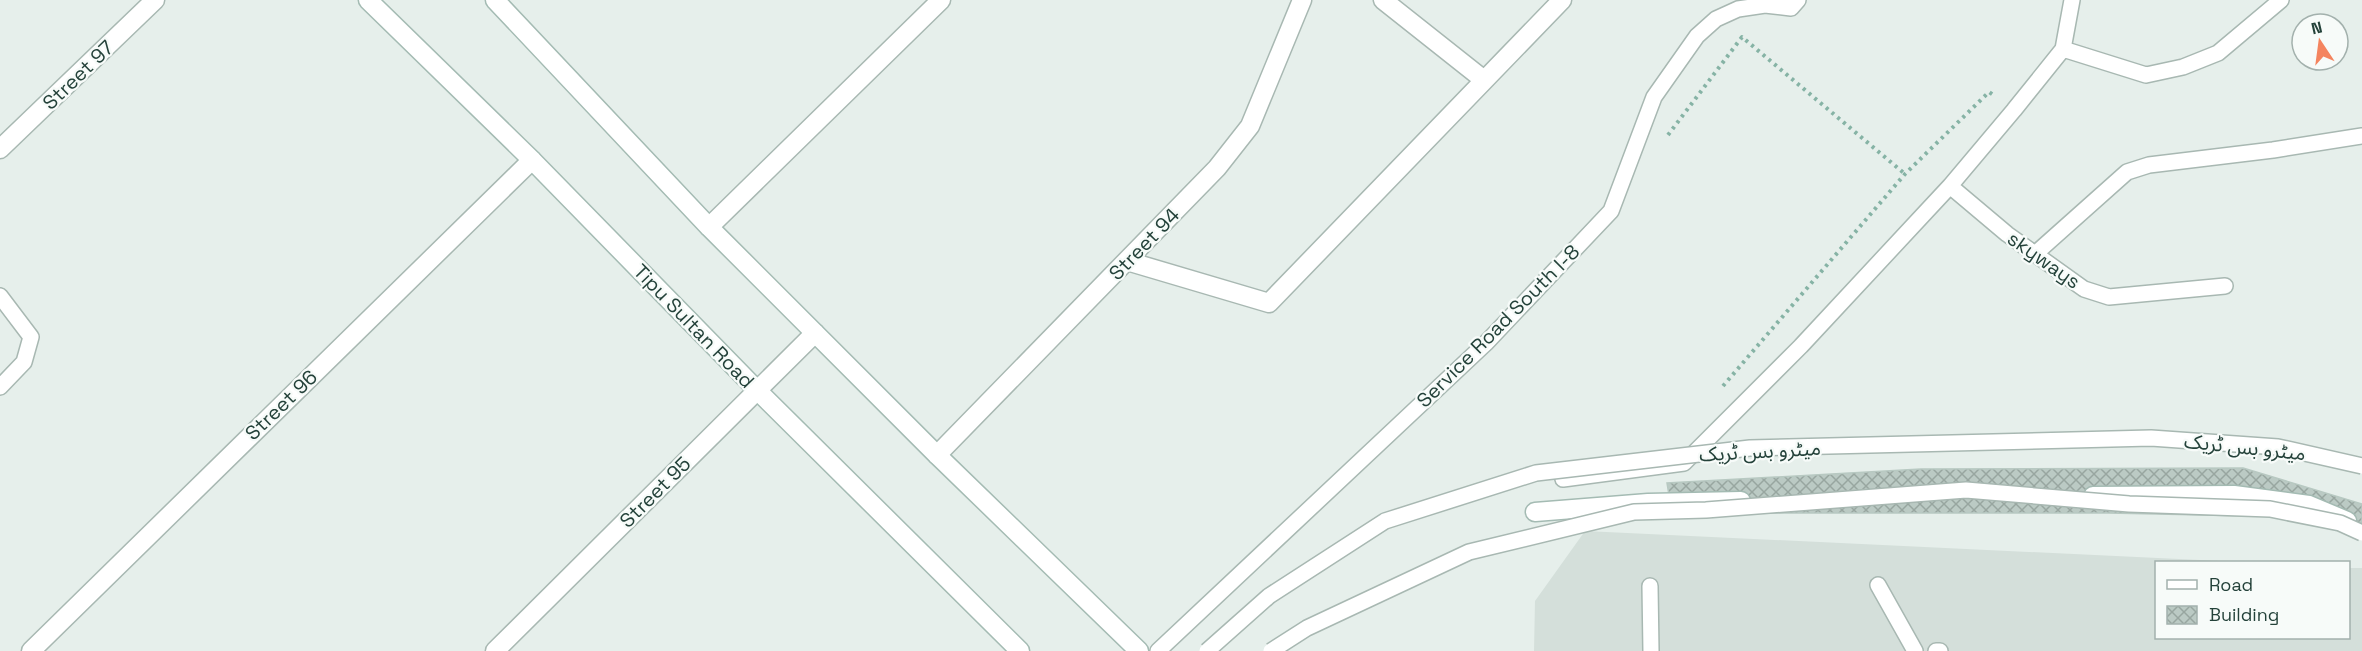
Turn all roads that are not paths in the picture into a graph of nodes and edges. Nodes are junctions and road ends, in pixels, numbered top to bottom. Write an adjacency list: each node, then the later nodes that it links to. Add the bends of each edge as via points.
1 (155, 0): 14 (street, Street 97)
2 (368, 0): 15 (street, Tipu Sultan Road)
3 (941, 0): 17 (street)
4 (1302, 0): 19 (street, Street 94, via 1250,126 1217,168)
5 (1383, 0): 12 (street)
6 (1562, 0): 12 (street)
7 (1798, 0): 37 (lane, Service Road South I-8, via 1791,8 1765,5 1738,9 1716,19 1697,36 1654,97 1611,211 1486,343)
8 (2072, 0): 11 (lane)
9 (2281, 0): 11 (lane, via 2218,53 2183,67 2146,75)
10 (497, 1): 17 (street)
11 (2063, 49): 16 (lane)
12 (1484, 80): 19 (street, via 1269,303)
13 (2362, 136): 18 (lane, via 2149,165 2127,172)
14 (0, 149)
15 (532, 160): 24 (street, Tipu Sultan Road); 33 (street, Street 96)
16 (1950, 186): 18 (lane, skyways); 27 (lane, via 1801,346 1684,463)
17 (709, 227): 22 (street)
18 (2035, 254): 20 (lane, skyways, via 2084,289 2109,297)
19 (1127, 261): 25 (street, Street 94)
20 (2225, 286)
21 (0, 296): 23 (lane, via 31,337 24,362)
22 (815, 333): 24 (street, Street 95); 25 (street)
23 (0, 387)
24 (757, 390): 34 (street, Street 95); 35 (street, Tipu Sultan Road)
25 (937, 455): 36 (street)
26 (2362, 466): 38 (lane, میٹرو بس ٹریک, bridge, via 2278,447 2151,438 1750,448 1536,473 1385,520 1269,596)
27 (1563, 479)
28 (1535, 512): 29 (street, via 1647,503 2234,495 2309,505)
29 (2362, 528)
30 (2362, 533): 39 (lane, bridge, via 2340,523 2270,509 2129,504 1966,490 1634,512 1469,552 1307,628)
31 (1878, 585): 41 (lane)
32 (1650, 586): 40 (lane)
33 (31, 651)
34 (495, 651)
35 (1020, 651)
36 (1138, 651)
37 (1158, 651)
38 (1207, 651)
39 (1271, 651)
40 (1651, 651)
41 (1916, 651)

